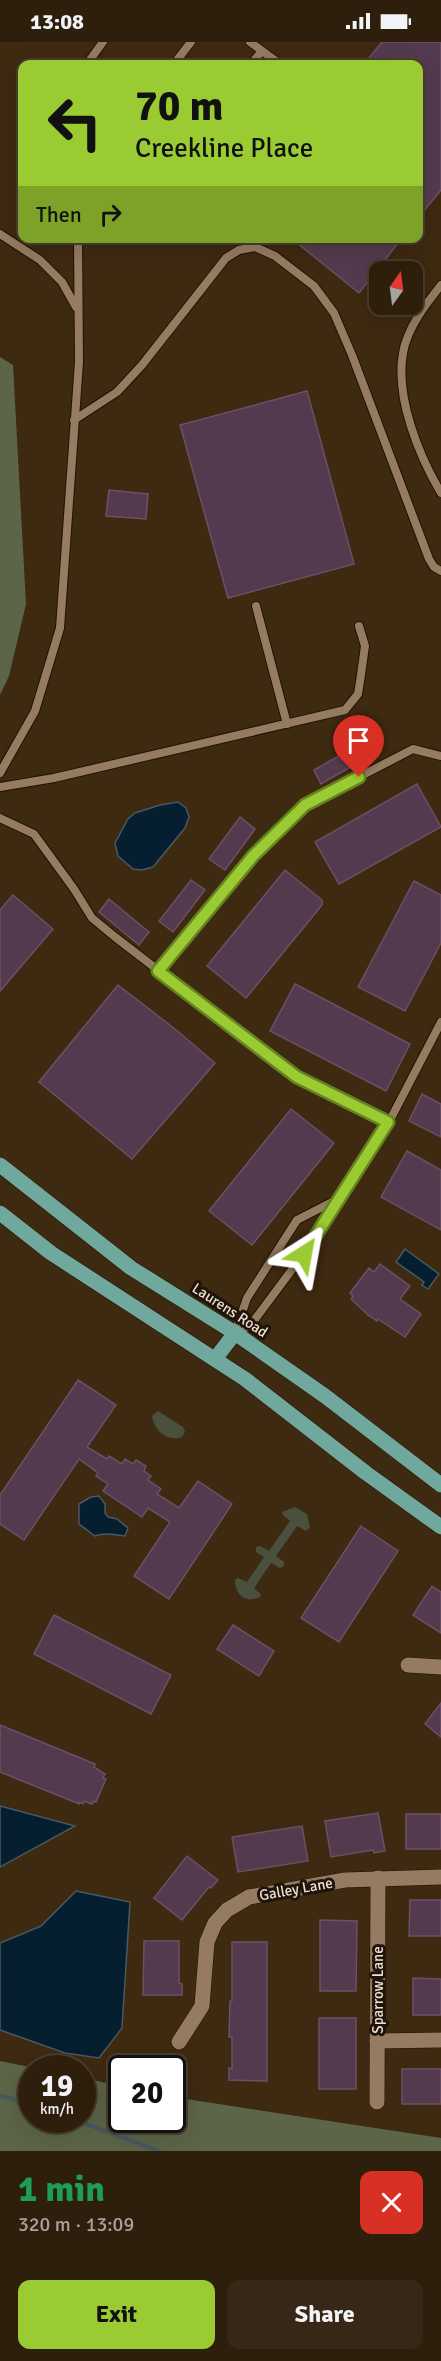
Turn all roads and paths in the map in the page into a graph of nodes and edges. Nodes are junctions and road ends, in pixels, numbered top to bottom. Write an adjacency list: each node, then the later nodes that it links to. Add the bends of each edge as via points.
1 (103, 42): 5 (lane)
2 (191, 42): 6 (lane)
3 (250, 42): 4 (lane)
4 (262, 51): 7 (lane); 8 (lane)
5 (90, 60)
6 (177, 60)
7 (254, 60)
8 (274, 60)
9 (0, 234): 12 (lane, via 40,260 62,282)
10 (78, 243): 12 (lane)
11 (441, 285): 14 (lane, via 409,335 403,353 402,379 410,421 425,465)
12 (78, 310): 13 (lane)
13 (75, 420): 15 (lane, via 123,386 226,258 239,250 255,248 275,256 314,286 334,313 429,559); 20 (lane, via 60,628 35,711)
14 (441, 493)
15 (441, 571)
16 (256, 606): 18 (lane)
17 (359, 626): 18 (lane, via 365,646 357,694 345,710)
18 (287, 724): 21 (lane)
19 (441, 756): 23 (lane, via 413,749 305,805 253,856)
20 (0, 773)
21 (0, 787)
22 (0, 819): 23 (lane, via 34,834 92,918)
23 (158, 971): 25 (lane, via 297,1077)
24 (441, 1022): 25 (lane)
25 (388, 1122): 27 (lane)
26 (0, 1165): 29 (main road, Laurens Road, via 131,1268)
27 (339, 1199): 29 (lane, via 278,1291 250,1326); 29 (lane, via 297,1220 247,1298)
28 (0, 1213): 30 (main road, via 51,1253)
29 (235, 1333): 30 (main road); 31 (main road, Laurens Road)
30 (215, 1359): 32 (main road)
31 (441, 1485)
32 (441, 1527)
33 (408, 1665): 34 (street)
34 (441, 1667)
35 (441, 1876): 36 (street, Galley Lane)
36 (378, 1878): 38 (street, Sparrow Lane); 39 (street, Galley Lane, via 249,1897 227,1910 215,1923 207,1942 202,2006)
37 (441, 2040): 38 (street)
38 (377, 2041): 40 (street, Sparrow Lane)
39 (179, 2042)
40 (377, 2102)

